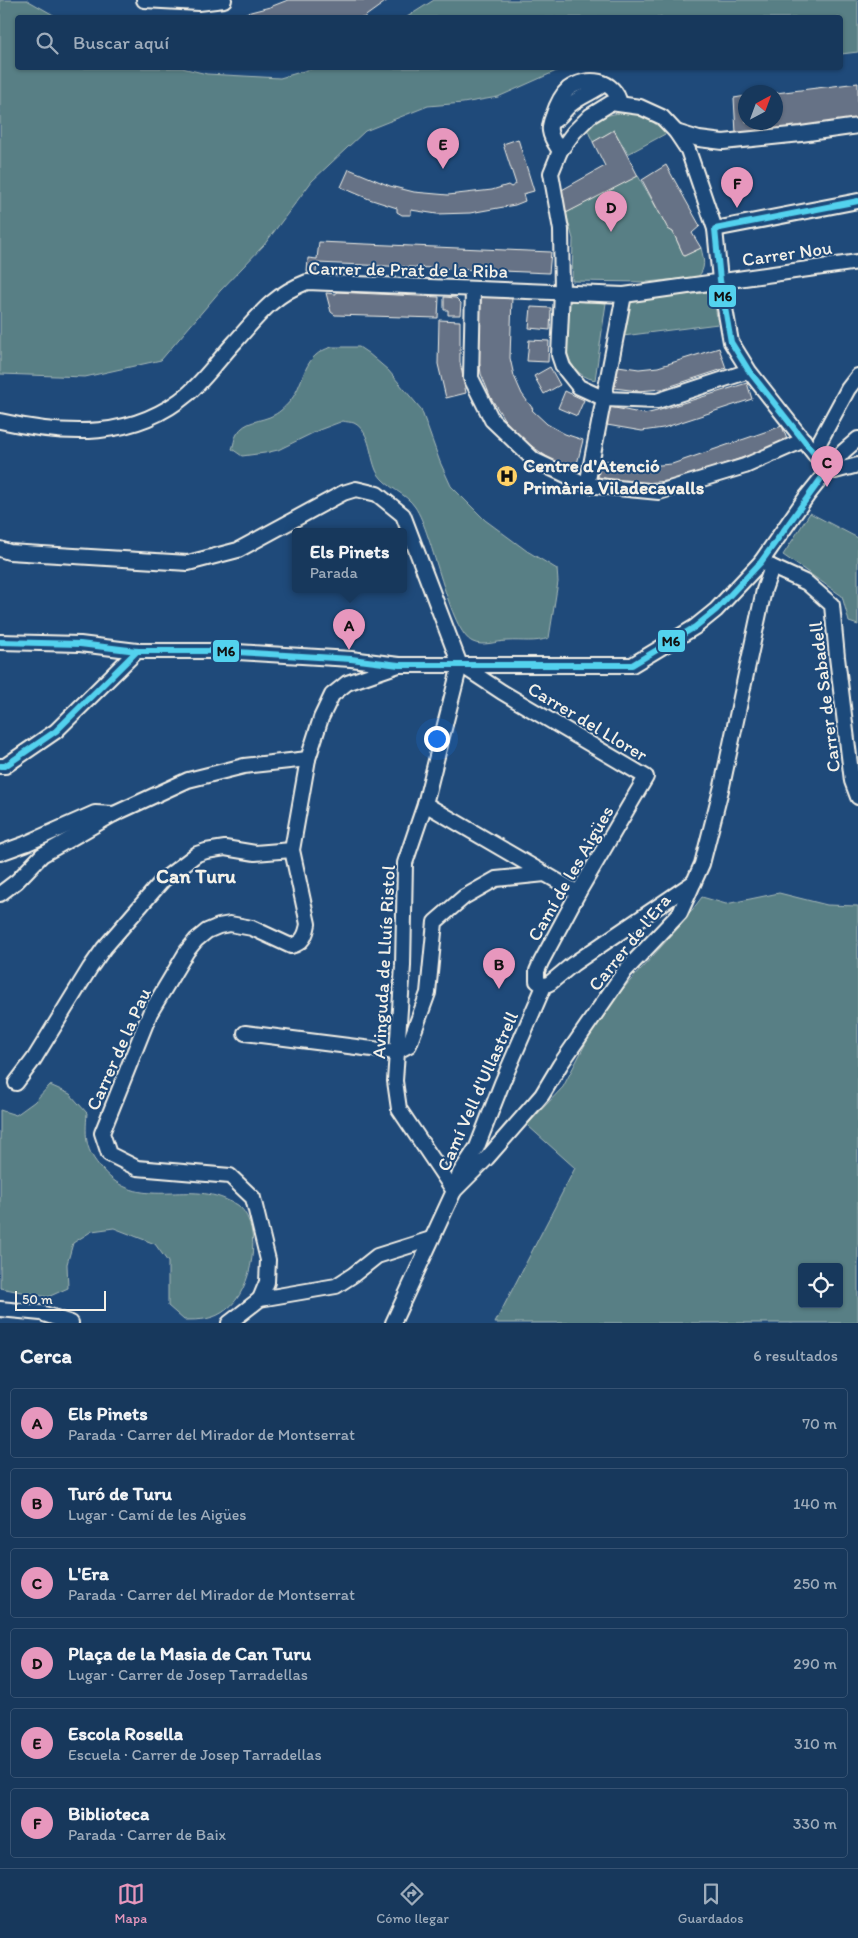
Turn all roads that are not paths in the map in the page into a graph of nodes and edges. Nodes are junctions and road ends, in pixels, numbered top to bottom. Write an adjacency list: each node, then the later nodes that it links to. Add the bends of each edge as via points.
1 (144, 0): 2 (street, via 199,3)
2 (224, 0)
3 (620, 104): 5 (street, via 640,107 662,118); 6 (street, via 611,103 590,116); 6 (street, via 615,90 594,81 584,81 568,89 550,123 553,142)
4 (858, 126): 5 (street, via 723,142)
5 (676, 132): 8 (street, via 688,150)
6 (560, 152): 12 (street, via 551,174 561,230)
7 (858, 201): 8 (street)
8 (716, 229): 10 (street)
9 (858, 262): 10 (street, Carrer Nou)
10 (720, 280): 13 (street, Carrer de Prat de la Riba); 14 (street, via 731,342)
11 (473, 289): 12 (street, Carrer de Prat de la Riba); 17 (street, Carrer de Prat de la Riba, via 307,282 272,300 189,392 156,414 125,426 83,432); 23 (street, via 471,378 492,420 534,460)
12 (562, 292): 13 (street, Carrer de Prat de la Riba); 16 (street, via 559,355 563,367 579,387)
13 (624, 295): 16 (street)
14 (749, 371): 16 (street, via 657,401); 19 (street)
15 (858, 376): 20 (street)
16 (605, 399): 23 (street)
17 (0, 421)
18 (858, 439): 22 (street)
19 (804, 440): 20 (street); 23 (street, via 745,466 659,492)
20 (814, 452): 22 (street)
21 (858, 465): 22 (street)
22 (828, 469): 25 (street, via 807,496)
23 (586, 485)
24 (0, 549): 28 (street, via 188,563 238,550 343,493 356,489 377,494 403,515)
25 (766, 564): 28 (street, via 695,627 632,665); 33 (street, Carrer de Sabadell, via 807,583 832,605 852,781); 39 (street, Carrer de l'Era, via 764,590 722,786 702,864)
26 (0, 642): 27 (street, via 80,644)
27 (137, 651): 29 (street, via 220,651); 31 (street, via 56,731 5,766)
28 (460, 664): 29 (street); 32 (street, Carrer del Llorer); 34 (street, Avinguda de Lluís Ristol)
29 (399, 665): 30 (street, Carrer de la Pau, via 347,683 332,696 326,704)
30 (308, 759): 35 (street, via 244,766 188,780); 36 (street, Carrer de la Pau)
31 (0, 766)
32 (646, 777): 40 (street, Camí de les Aigües)
33 (858, 797)
34 (425, 804): 38 (street); 44 (street, Avinguda de Lluís Ristol, via 405,864)
35 (114, 814): 37 (street, via 95,813); 41 (street, via 42,855)
36 (292, 850): 45 (street, via 255,853 225,848 206,851 197,854 163,880 104,948); 48 (street, Carrer de la Pau, via 308,924 303,939 291,946 252,928 230,924 207,931 196,940 150,1013 102,1134 109,1154 137,1168 230,1176 253,1198 268,1260 267,1282)
37 (0, 853)
38 (545, 874): 40 (street); 44 (street, via 496,879 464,897 435,922 428,993 409,1045)
39 (694, 882): 42 (street); 46 (street, Carrer de l'Era, via 680,913 625,971 542,1095)
40 (578, 893): 42 (street, Camí de les Aigües, via 537,971 537,981)
41 (0, 894)
42 (544, 986): 46 (street, Camí Vell d'Ullastrell, via 477,1147 460,1173)
43 (245, 1033): 44 (street)
44 (396, 1052): 46 (street, Avinguda de Lluís Ristol, via 400,1109)
45 (16, 1083)
46 (454, 1191): 47 (street, Camí Vell d'Ullastrell)
47 (431, 1239): 48 (street, via 377,1256 336,1286); 52 (street, Camí Vell d'Ullastrell)
48 (260, 1299): 51 (street)
49 (0, 1308): 50 (street, via 42,1313)
50 (71, 1323)
51 (229, 1323)
52 (393, 1323)

